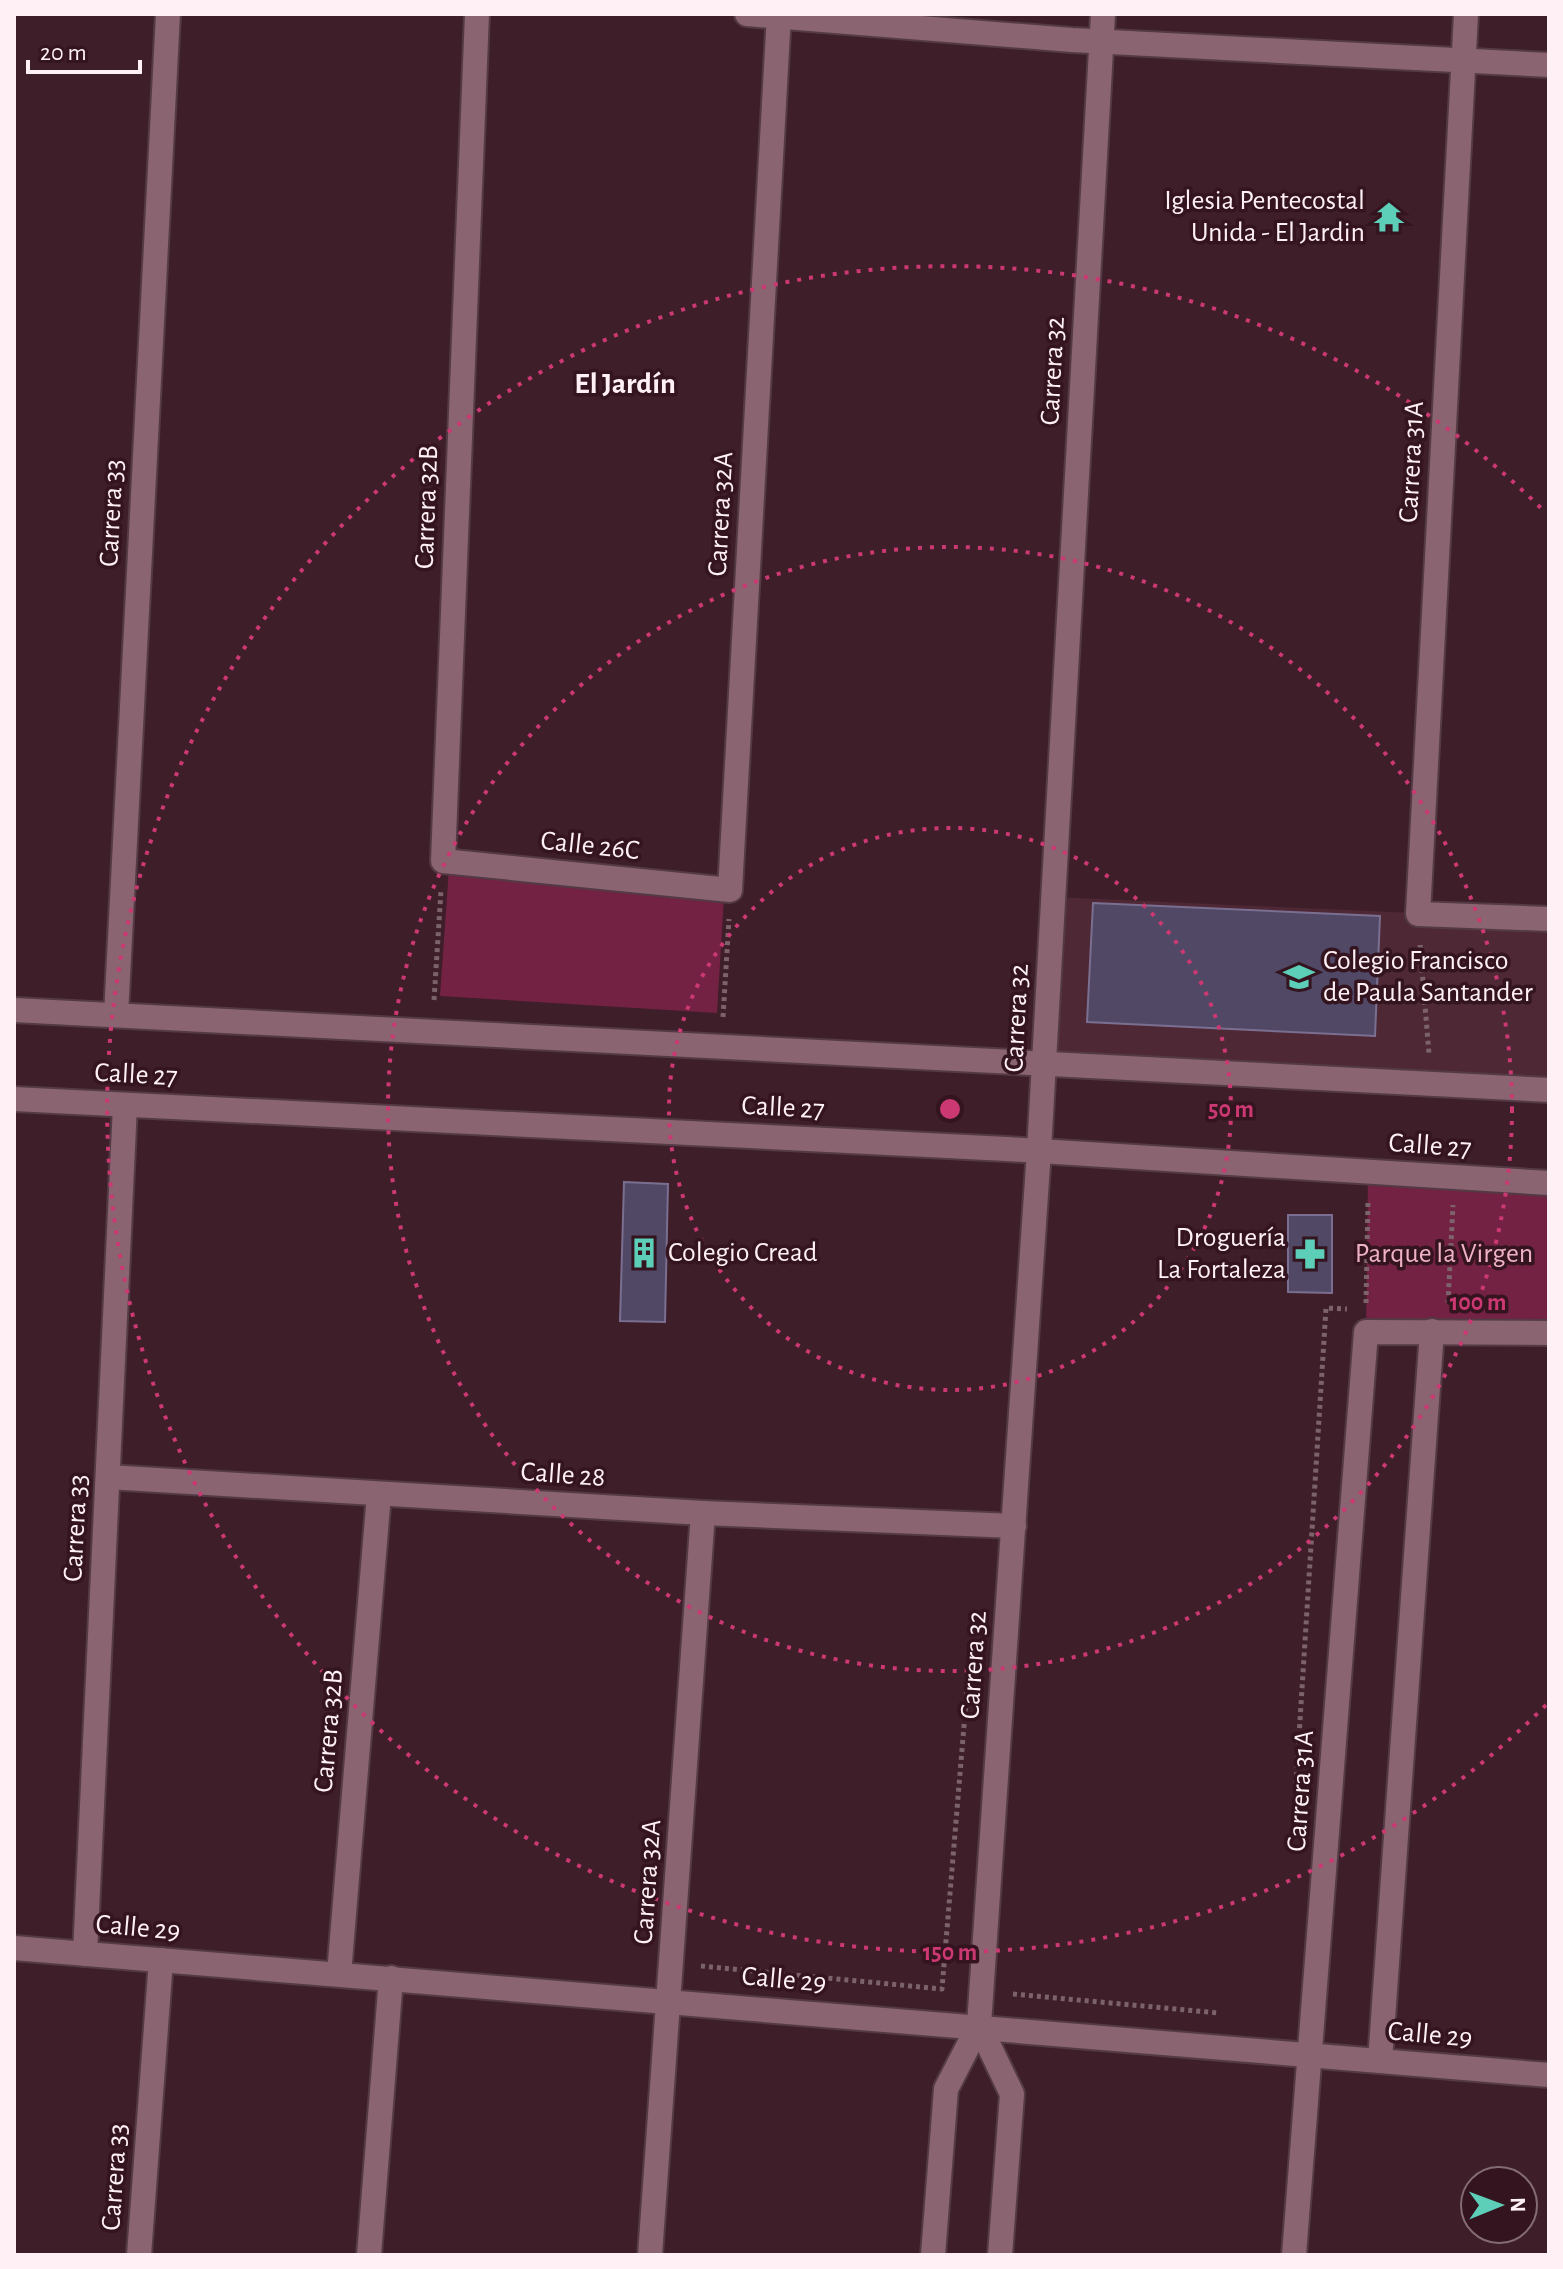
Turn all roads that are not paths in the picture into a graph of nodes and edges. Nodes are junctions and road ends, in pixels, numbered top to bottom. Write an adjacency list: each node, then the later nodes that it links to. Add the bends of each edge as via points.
1 (168, 14): 14 (street, Carrera 33)
2 (477, 14): 10 (street, Carrera 32B)
3 (747, 14): 6 (street)
4 (1103, 14): 7 (street, Carrera 32)
5 (1466, 14): 8 (street, Carrera 31A)
6 (779, 15): 7 (street); 11 (street, Carrera 32A)
7 (1101, 41): 8 (street); 15 (street, Carrera 32)
8 (1463, 60): 9 (street); 12 (street, Carrera 31A, via 1418,914)
9 (1549, 65)
10 (443, 861): 11 (street, Calle 26C)
11 (730, 890)
12 (1549, 919)
13 (14, 1010): 14 (street, Calle 27)
14 (116, 1015): 15 (street, Calle 27)
15 (1044, 1063): 16 (street, Calle 27); 19 (street, Carrera 32)
16 (1549, 1090)
17 (14, 1099): 18 (street, Calle 27)
18 (125, 1105): 19 (street, Calle 27); 23 (street, Carrera 33)
19 (1039, 1151): 20 (street, Calle 27); 26 (street, Carrera 32)
20 (1549, 1183)
21 (1439, 1332): 22 (street); 34 (street, Carrera 31A, via 1366,1321); 35 (street)
22 (1549, 1333)
23 (108, 1477): 24 (street, Calle 28); 28 (street, Carrera 33)
24 (379, 1494): 25 (street, Calle 28); 30 (street, Carrera 32B)
25 (703, 1513): 26 (street, Calle 28); 32 (street, Carrera 32A)
26 (1014, 1526): 33 (street, Carrera 32)
27 (14, 1948): 28 (street, Calle 29)
28 (85, 1954): 29 (street, Calle 29)
29 (161, 1960): 30 (street, Calle 29); 37 (street, Carrera 33)
30 (339, 1974): 31 (street, Calle 29)
31 (391, 1978): 32 (street, Calle 29); 38 (street)
32 (670, 2001): 33 (street, Calle 29); 39 (street, Carrera 32A)
33 (979, 2025): 34 (street, Calle 29, via 1041,2035); 40 (street, Carrera 32, via 946,2089); 41 (street, Carrera 32, via 1012,2094)
34 (1311, 2055): 35 (street, Calle 29); 42 (street, Carrera 31A)
35 (1380, 2061): 36 (street, Calle 29)
36 (1549, 2075)
37 (139, 2255)
38 (369, 2255)
39 (650, 2255)
40 (933, 2255)
41 (1000, 2255)
42 (1294, 2255)

